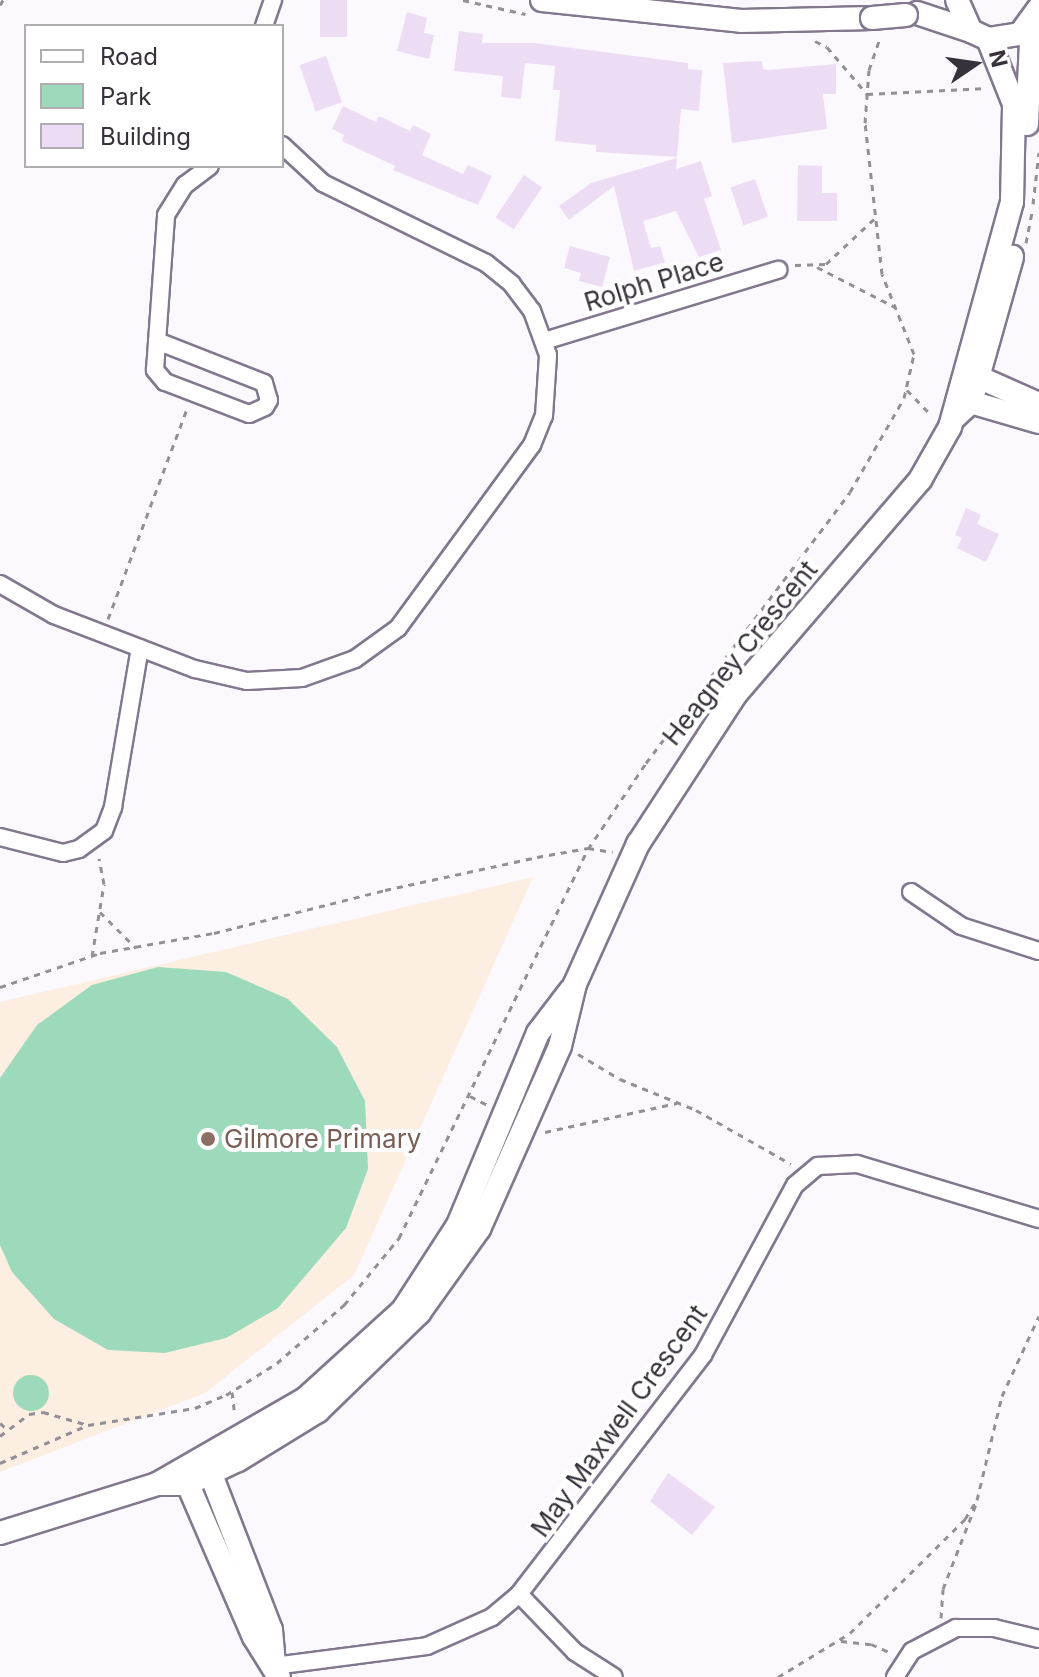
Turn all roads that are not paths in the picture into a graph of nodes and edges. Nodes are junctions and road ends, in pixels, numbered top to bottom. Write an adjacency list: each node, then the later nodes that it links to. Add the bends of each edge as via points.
1 (273, 0): 8 (street)
2 (542, 0): 5 (street)
3 (939, 0): 6 (street)
4 (957, 0): 9 (street, Heagney Crescent)
5 (586, 4): 6 (street, bridge, via 741,21 878,22)
6 (912, 14): 9 (street)
7 (1036, 17): 9 (street, via 1005,40); 10 (street, Heagney Crescent)
8 (265, 24)
9 (980, 35): 10 (street, Heagney Crescent, via 1014,104)
10 (1020, 143): 16 (street, Heagney Crescent, via 1012,202)
11 (284, 147): 15 (street, via 323,183 486,263 519,293)
12 (207, 168): 14 (street, via 185,185 166,215)
13 (778, 270): 15 (street, Rolph Place)
14 (157, 341): 14 (street, via 257,380 268,388 269,400 249,414 158,377)
15 (544, 341): 21 (street, via 549,385 532,445 420,602 385,640 338,667 284,681 229,679)
16 (972, 374): 17 (street); 18 (street, Heagney Crescent)
17 (1039, 404)
18 (954, 410): 19 (street); 26 (street, Heagney Crescent, via 920,480 735,695 683,767 630,861 575,984 560,1046 466,1230 408,1314 318,1411)
19 (1039, 422)
20 (0, 584): 21 (street, via 54,615)
21 (140, 648): 22 (street, via 113,807 93,841 63,853)
22 (0, 837)
23 (911, 892): 24 (street, via 961,926)
24 (1039, 951)
25 (1039, 1219): 29 (street, May Maxwell Crescent, via 842,1161 805,1174 703,1355)
26 (208, 1465): 27 (street, Heagney Crescent); 31 (street, via 271,1630)
27 (184, 1476): 28 (street, Heagney Crescent); 31 (street, via 254,1637)
28 (0, 1533)
29 (519, 1594): 31 (street, May Maxwell Crescent, via 492,1617 427,1646); 32 (street, via 575,1652)
30 (1039, 1639): 33 (street, via 969,1626 943,1633 904,1662)
31 (277, 1671)
32 (614, 1677)
33 (895, 1677)

